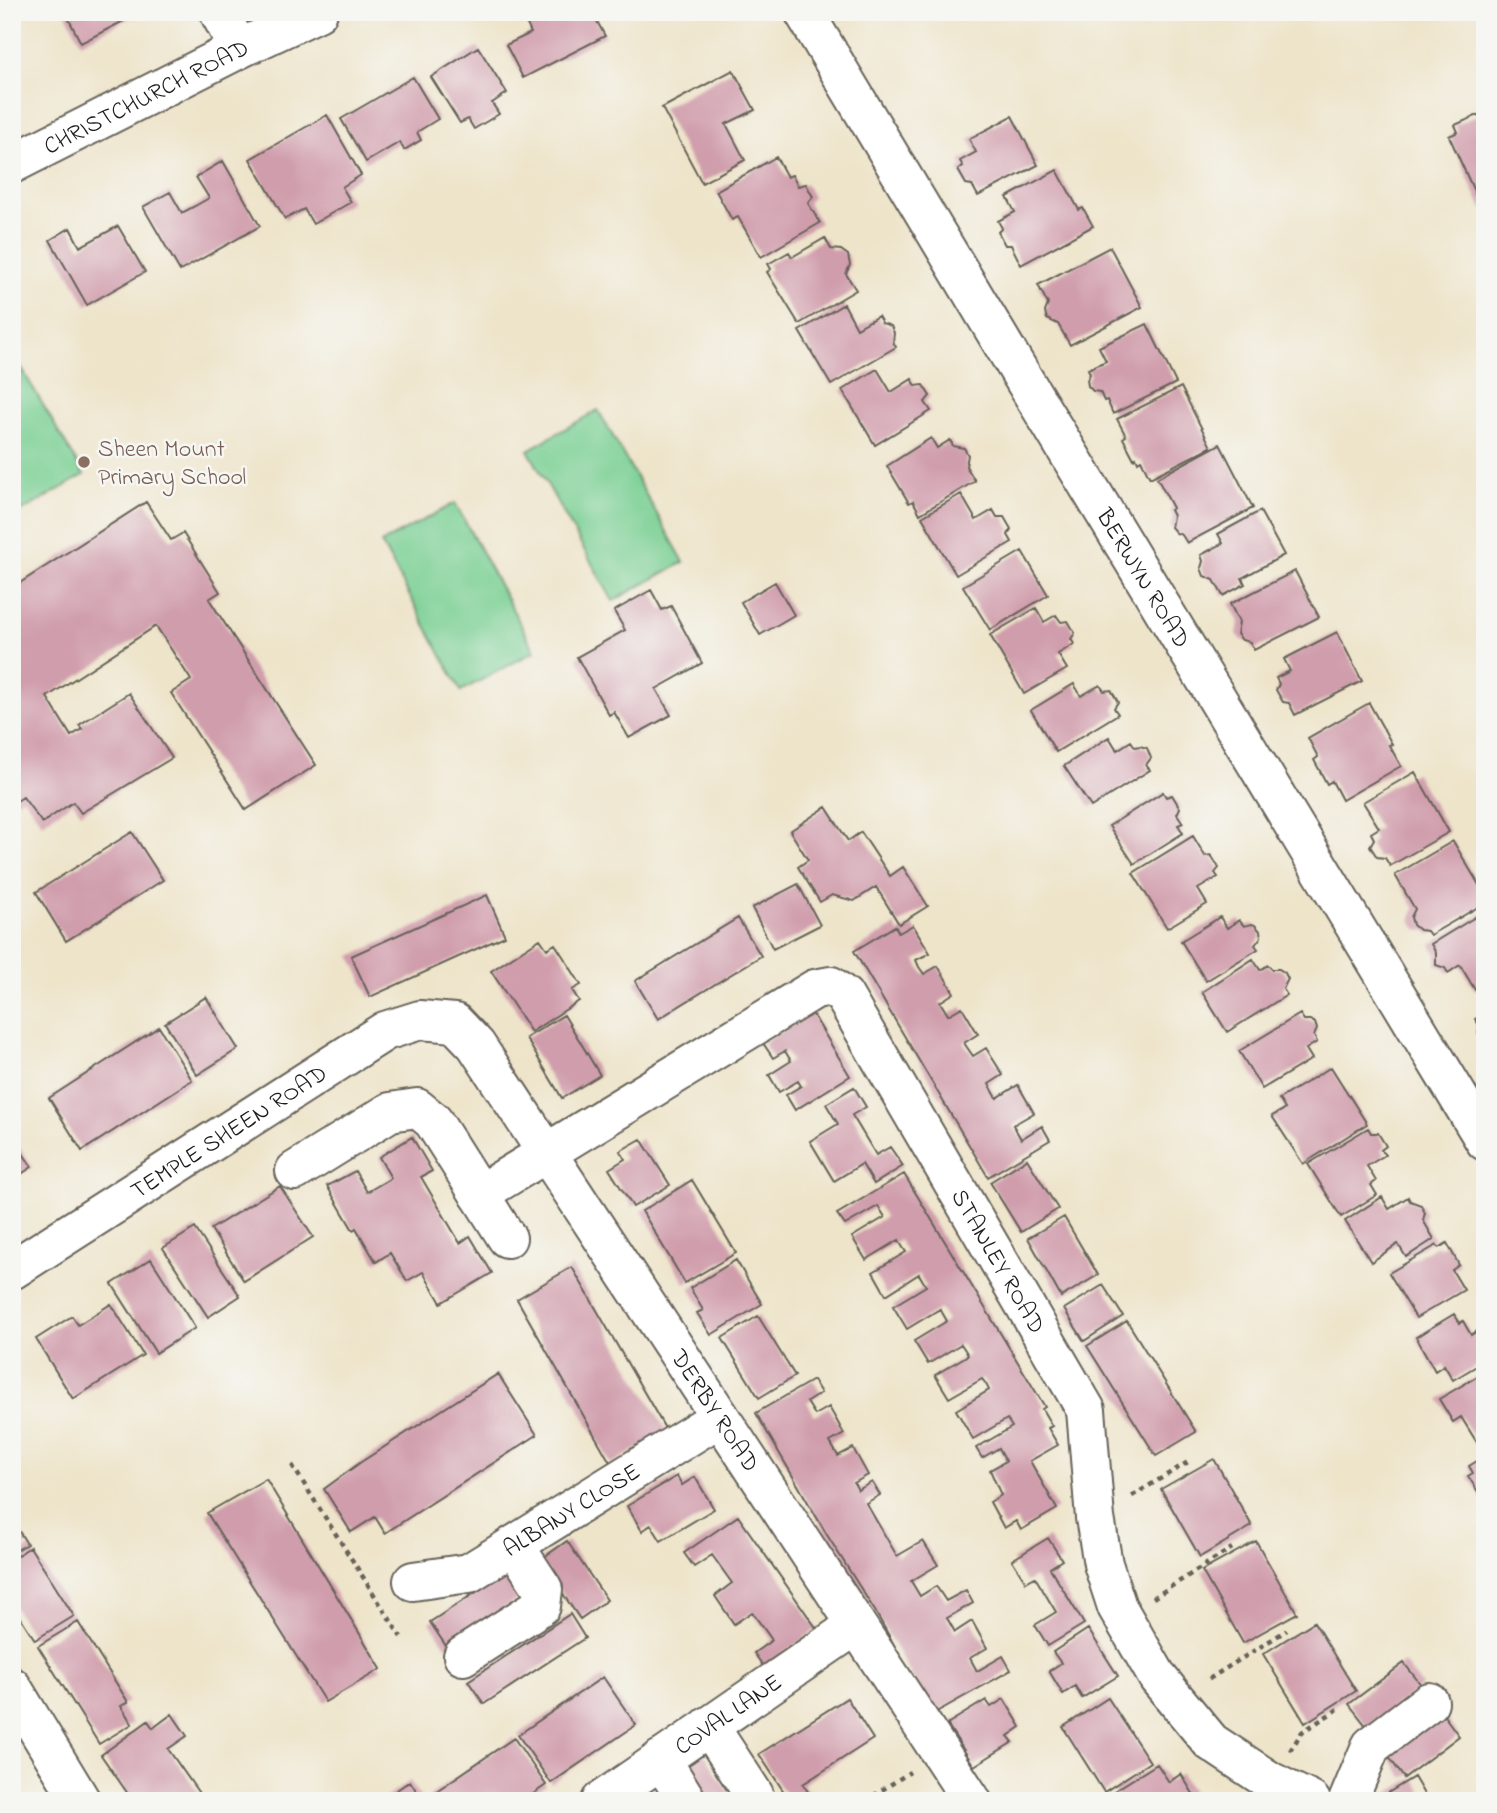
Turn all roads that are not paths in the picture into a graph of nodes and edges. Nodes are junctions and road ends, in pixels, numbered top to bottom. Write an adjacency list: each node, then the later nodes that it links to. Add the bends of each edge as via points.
1 (219, 12): 4 (street)
2 (318, 12): 4 (street, CHRISTCHURCH ROAD)
3 (804, 12): 7 (street, BERWYN ROAD)
4 (239, 49): 5 (street, CHRISTCHURCH ROAD)
5 (12, 164)
6 (455, 1023): 8 (street, DERBY ROAD, via 476,1045); 12 (street, TEMPLE SHEEN ROAD, via 420,1020 385,1031)
7 (1485, 1140)
8 (546, 1153): 10 (street, STANLEY ROAD); 13 (street, DERBY ROAD); 27 (street, STANLEY ROAD, via 815,989 831,986 844,996 1086,1410 1103,1564 1117,1607 1158,1678 1211,1742 1270,1781)
9 (295, 1171): 10 (street, via 390,1112 417,1108 433,1121)
10 (479, 1194): 11 (street)
11 (506, 1238)
12 (12, 1270)
13 (720, 1417): 14 (street, ALBANY CLOSE); 16 (street, DERBY ROAD)
14 (514, 1545): 15 (street, ALBANY CLOSE, via 468,1573); 17 (street, via 543,1589 541,1606)
15 (413, 1581)
16 (855, 1626): 20 (street, COVAL LANE); 26 (street, DERBY ROAD)
17 (463, 1656)
18 (12, 1687): 23 (street)
19 (1429, 1702): 28 (street, via 1371,1746)
20 (709, 1726): 21 (street, COVAL LANE); 22 (street)
21 (661, 1759): 24 (street, COVAL LANE); 25 (street)
22 (754, 1795)
23 (81, 1801)
24 (601, 1801)
25 (687, 1801)
26 (972, 1801)
27 (1311, 1801)
28 (1348, 1801)

